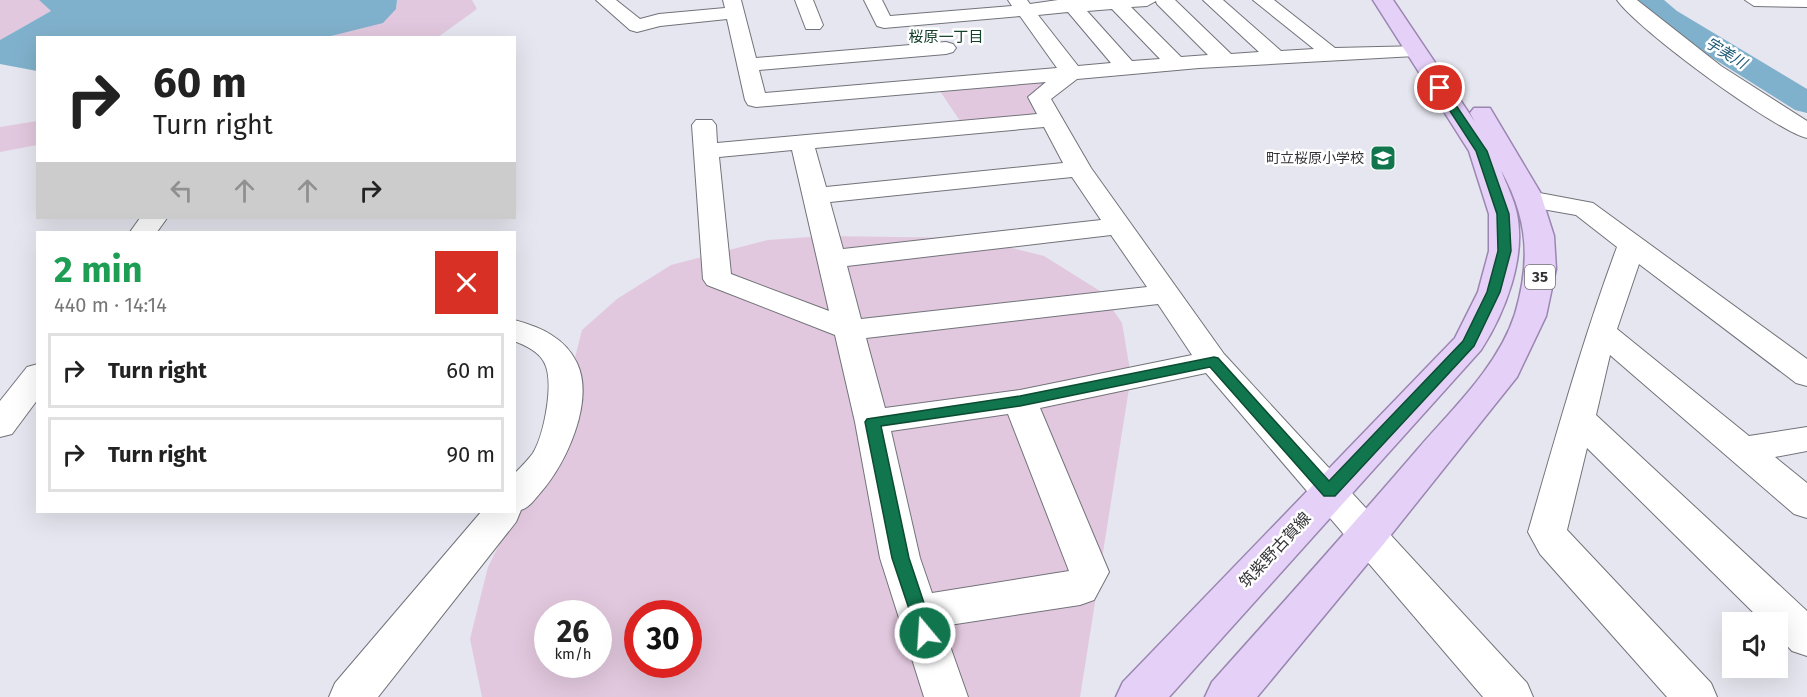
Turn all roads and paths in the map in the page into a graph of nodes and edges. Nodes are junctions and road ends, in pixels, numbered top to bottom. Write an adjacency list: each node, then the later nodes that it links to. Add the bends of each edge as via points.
1 (605, 0): 21 (street, via 637,26)
2 (657, 0): 21 (street)
3 (804, 0): 22 (street)
4 (873, 0): 20 (street, via 884,22)
5 (919, 0): 20 (street)
6 (1147, 0): 14 (street)
7 (1164, 0): 26 (street)
8 (1212, 0): 25 (street)
9 (1262, 0): 25 (street, via 1325,48)
10 (1383, 0): 24 (main road, 筑紫野古賀線 / 35)
11 (1406, 0): 38 (main road, 35, via 1498,138)
12 (1626, 0): 34 (street, via 1664,34 1761,105)
13 (1754, 0): 15 (street)
14 (1115, 1): 16 (street); 29 (street)
15 (1807, 1)
16 (1070, 3): 17 (street); 30 (street)
17 (1021, 5): 19 (street); 31 (street)
18 (734, 7): 21 (street); 28 (street)
19 (970, 7): 20 (street)
20 (929, 18): 23 (street)
21 (659, 20)
22 (813, 25)
23 (946, 48): 28 (street); 32 (street)
24 (1415, 50): 27 (street); 57 (main road, 筑紫野古賀線 / 35, via 1482,151 1503,214 1504,251 1493,292 1469,343)
25 (1272, 53): 27 (street, via 1246,56)
26 (1226, 60): 27 (street); 29 (street)
27 (1249, 60)
28 (747, 64): 32 (street, via 756,100)
29 (1176, 64): 30 (street)
30 (1127, 69): 31 (street)
31 (1070, 74): 32 (street); 33 (street, via 1039,97)
32 (965, 83)
33 (1050, 120): 35 (street); 36 (street)
34 (1807, 131)
35 (802, 143): 37 (street); 45 (street, via 705,138 717,279)
36 (1078, 169): 37 (street); 40 (street)
37 (816, 196): 43 (street)
38 (1529, 199): 42 (street, via 1584,209); 61 (main road, 35, via 1540,236 1541,269 1530,316 1510,359)
39 (153, 219): 41 (street)
40 (1118, 226): 43 (street); 44 (street)
41 (144, 231)
42 (1632, 244): 47 (street); 49 (street)
43 (832, 259): 45 (street)
44 (1164, 294): 45 (street); 48 (street)
45 (850, 330): 53 (street)
46 (516, 331): 58 (street, via 554,349 566,370 565,403 550,454)
47 (1601, 331): 52 (street); 56 (street)
48 (1214, 361): 51 (street); 57 (street)
49 (1807, 375)
50 (36, 378): 54 (street)
51 (1020, 401): 53 (street); 62 (street, via 1089,572 1080,588)
52 (1577, 417): 63 (street); 69 (street, via 1547,532)
53 (872, 422): 62 (street, via 900,558)
54 (0, 425)
55 (1807, 439): 56 (street)
56 (1742, 450): 59 (street)
57 (1329, 492): 61 (street); 66 (main road, 筑紫野古賀線 / 35)
58 (516, 496)
59 (1807, 504)
60 (502, 513): 64 (street)
61 (1368, 535): 67 (main road, 35); 68 (street)
62 (918, 612): 65 (street)
63 (1807, 638)
64 (351, 697)
65 (946, 697)
66 (1139, 697)
67 (1228, 697)
68 (1511, 697)
69 (1695, 697)

